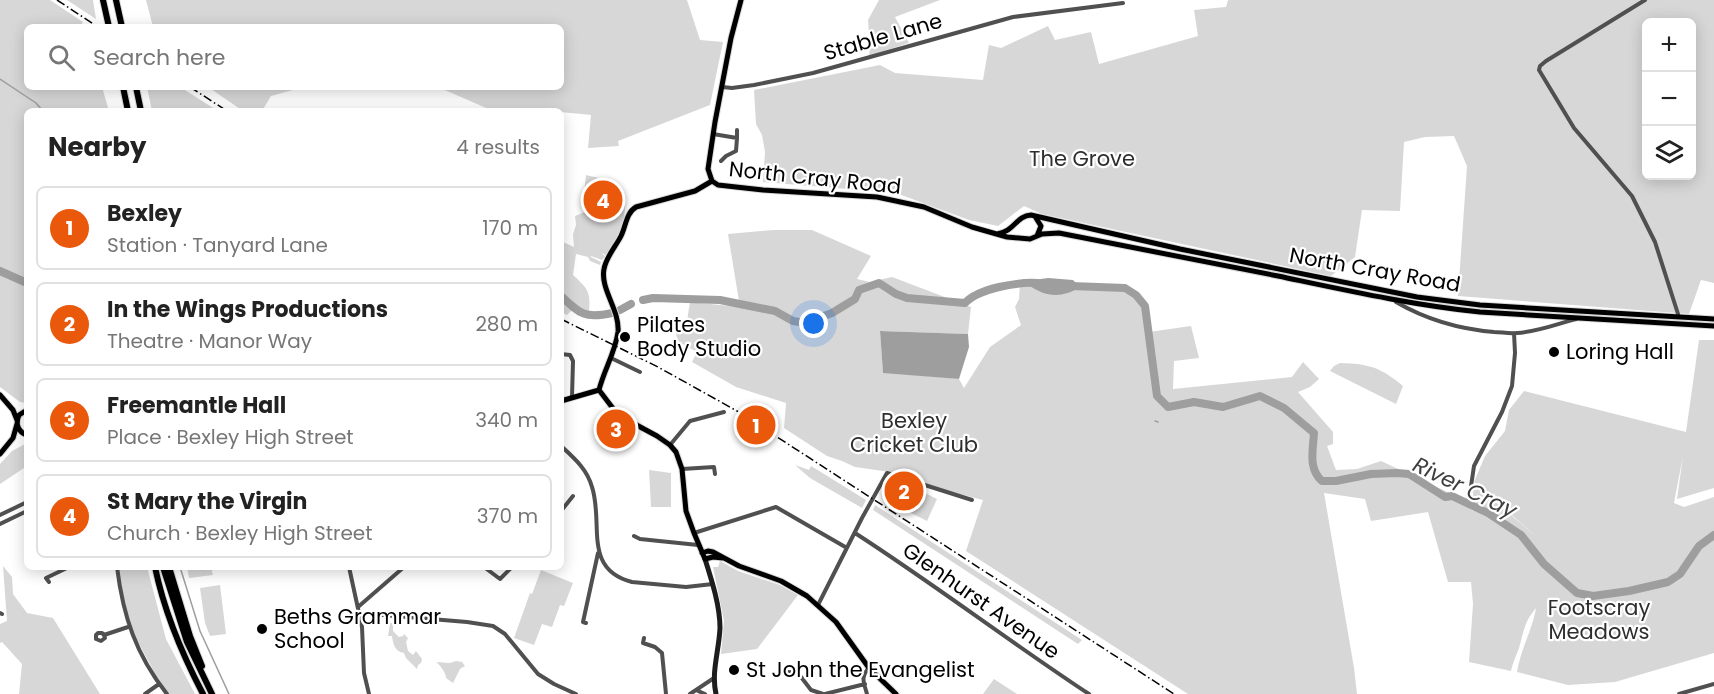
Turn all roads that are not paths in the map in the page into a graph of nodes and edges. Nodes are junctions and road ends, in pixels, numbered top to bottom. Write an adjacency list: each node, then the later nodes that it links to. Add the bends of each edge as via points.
1 (103, 0): 6 (highway)
2 (116, 0): 7 (highway)
3 (741, 0): 8 (main road)
4 (1645, 0): 24 (street, via 1539,70 1574,128 1632,196 1655,242)
5 (1123, 3): 8 (street, Stable Lane, via 1013,16 824,70 754,85)
6 (108, 24)
7 (121, 24)
8 (722, 87): 14 (main road)
9 (124, 90): 11 (highway)
10 (137, 90): 12 (highway)
11 (127, 108)
12 (140, 108)
13 (737, 130): 15 (street)
14 (713, 134): 15 (street); 17 (main road, via 708,169)
15 (737, 138): 16 (street, via 736,151)
16 (721, 161)
17 (712, 181): 20 (main road, North Cray Road, via 763,190 886,199 924,207); 30 (main road, North Cray Road, via 695,191 632,210 603,269 618,330)
18 (1035, 216): 19 (main road, via 1022,216); 22 (main road, via 1041,226); 24 (main road, North Cray Road, via 1417,297 1480,305)
19 (1018, 221): 20 (main road, via 1003,233); 21 (main road, via 1017,232)
20 (995, 234): 21 (main road, North Cray Road)
21 (1022, 237): 22 (main road)
22 (1036, 237): 23 (main road, North Cray Road, via 1059,233)
23 (1394, 300): 25 (main road, North Cray Road, via 1480,312); 28 (street, via 1446,324)
24 (1679, 317): 26 (main road, North Cray Road)
25 (1580, 318): 27 (main road, North Cray Road); 28 (street)
26 (1714, 319)
27 (1714, 326)
28 (1514, 333): 49 (street, via 1512,386 1474,466)
29 (564, 354): 34 (street, via 570,355 573,361)
30 (611, 358): 31 (street); 32 (main road)
31 (640, 372)
32 (599, 390): 34 (main road); 43 (main road, via 618,415)
33 (0, 394): 36 (main road)
34 (572, 397): 35 (main road)
35 (564, 400)
36 (7, 401): 37 (main road); 40 (main road)
37 (24, 410)
38 (724, 411): 43 (street, via 690,421)
39 (24, 412): 40 (main road)
40 (17, 423): 41 (main road); 44 (main road)
41 (24, 434)
42 (24, 436): 44 (main road)
43 (670, 445): 47 (main road)
44 (6, 447): 46 (main road)
45 (564, 449): 62 (street, via 583,468 593,489)
46 (0, 454)
47 (682, 468): 48 (street, via 714,467); 57 (main road, via 685,504)
48 (715, 474)
49 (1470, 493)
50 (573, 496): 53 (street)
51 (972, 500): 58 (street, via 887,473)
52 (24, 503): 55 (street)
53 (564, 507)
54 (24, 512): 56 (street)
55 (0, 515)
56 (0, 524)
57 (694, 533): 60 (main road); 61 (street, via 776,507)
58 (855, 533): 61 (street); 105 (street, Glenhurst Avenue)
59 (634, 536): 60 (street)
60 (698, 545): 63 (main road)
61 (847, 548): 77 (street)
62 (598, 551): 64 (street); 74 (street)
63 (704, 556): 76 (main road); 77 (main road, via 723,558 786,583)
64 (606, 567): 74 (street); 76 (street, via 618,578 632,582 686,587)
65 (63, 570): 75 (street, via 46,578)
66 (117, 570): 80 (street)
67 (156, 570): 94 (highway, via 180,645)
68 (164, 570): 95 (highway, via 184,634)
69 (170, 570): 95 (highway, via 190,636)
70 (350, 570): 78 (street)
71 (401, 570): 78 (street)
72 (488, 570): 73 (street, via 500,579)
73 (510, 570)
74 (595, 570): 79 (street)
75 (49, 582)
76 (712, 584): 87 (main road, via 720,621)
77 (818, 605): 84 (main road, via 843,630)
78 (358, 610): 96 (street); 97 (street, via 493,627 506,634 538,674)
79 (583, 622)
80 (128, 627): 81 (street); 88 (street)
81 (104, 635)
82 (644, 638): 98 (street, via 643,643 662,653)
83 (796, 666): 86 (street)
84 (869, 668): 89 (street, via 864,674); 104 (main road)
85 (788, 672): 86 (street)
86 (794, 672): 102 (street, via 811,690)
87 (714, 678): 91 (street); 101 (main road)
88 (159, 684): 92 (street); 93 (street)
89 (865, 684): 102 (street); 103 (street)
90 (1714, 684): 106 (street)
91 (696, 690): 99 (street); 100 (street)
92 (145, 694)
93 (167, 694)
94 (202, 694)
95 (214, 694)
96 (369, 694)
97 (576, 694)
98 (666, 694)
99 (690, 694)
100 (705, 694)
101 (716, 694)
102 (824, 694)
103 (867, 694)
104 (896, 694)
105 (1089, 694)
106 (1679, 694)

